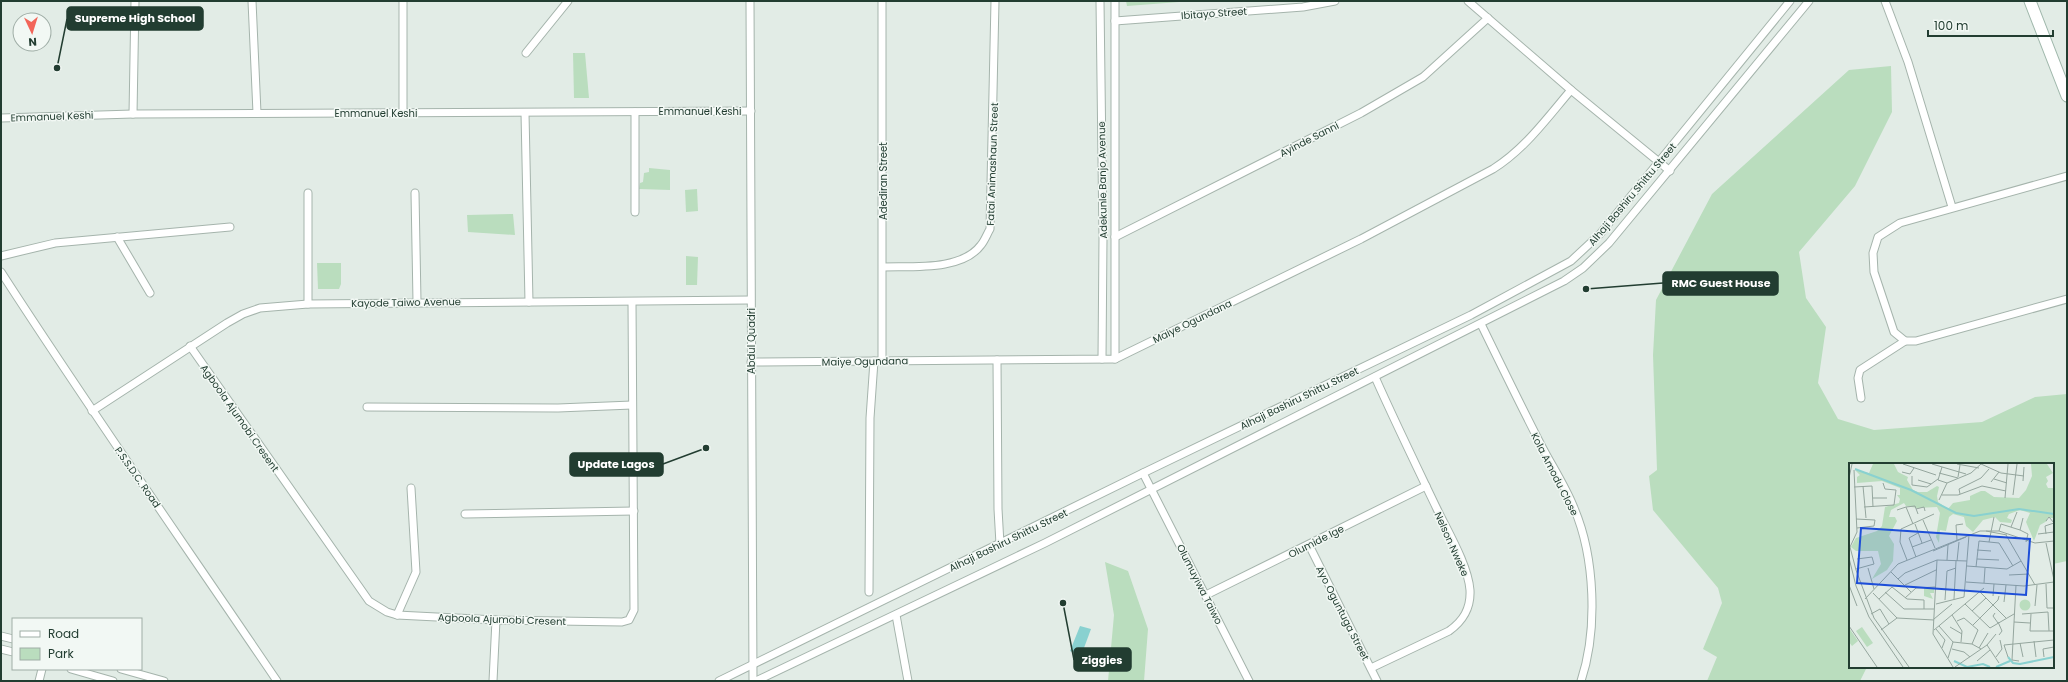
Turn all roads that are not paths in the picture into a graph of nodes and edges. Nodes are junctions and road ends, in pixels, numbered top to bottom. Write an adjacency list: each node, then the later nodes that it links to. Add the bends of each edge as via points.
1 (135, 1): 26 (street)
2 (252, 1): 24 (street)
3 (403, 1): 22 (street)
4 (750, 1): 21 (street, Abdul Quadri)
5 (882, 1): 39 (street, Adediran Street)
6 (995, 1): 39 (street, Fatai Animashaun Street, via 990,229 980,246 968,256 947,264)
7 (1100, 1): 51 (street, Adekunle Banjo Avenue)
8 (1115, 1): 17 (street, Adekunle Banjo Avenue)
9 (1335, 1): 17 (street, Ibitayo Street, via 1303,7)
10 (1468, 1): 16 (street)
11 (1790, 1): 28 (street, Alhaji Bashiru Shittu Street)
12 (1809, 1): 29 (street, Alhaji Bashiru Shittu Street)
13 (1884, 1): 33 (street, via 1908,62)
14 (2030, 1): 20 (street)
15 (564, 2): 18 (street)
16 (1488, 18): 19 (street); 37 (street, Ayinde Sanni, via 1423,77 1361,113)
17 (1115, 21): 37 (street, Adekunle Banjo Avenue)
18 (526, 53)
19 (1571, 90): 28 (street); 52 (street, Maiye Ogundana, via 1526,143 1509,159 1493,169 1361,239)
20 (2067, 96)
21 (751, 111): 23 (street, Emmanuel Keshi); 42 (street, Abdul Quadri)
22 (403, 112): 24 (street, Emmanuel Keshi); 25 (street, Emmanuel Keshi)
23 (635, 112): 25 (street, Emmanuel Keshi); 34 (street)
24 (256, 113): 26 (street, Emmanuel Keshi)
25 (525, 113): 45 (street)
26 (133, 114): 27 (street, Emmanuel Keshi)
27 (1, 118)
28 (1660, 161): 29 (street); 62 (street, Alhaji Bashiru Shittu Street, via 1600,234 1571,262 1471,315)
29 (1670, 171): 48 (street, Alhaji Bashiru Shittu Street, via 1610,243 1583,268 1564,281)
30 (2067, 176): 33 (street)
31 (308, 193): 47 (street)
32 (415, 193): 44 (street)
33 (1952, 207): 49 (street, via 1900,223 1878,237 1873,252 1874,272 1894,332)
34 (635, 212)
35 (230, 227): 36 (street)
36 (117, 237): 38 (street, via 55,244); 41 (street)
37 (1115, 237): 52 (street, Adekunle Banjo Avenue)
38 (1, 256)
39 (883, 266): 55 (street, Adediran Street)
40 (1, 272): 61 (street, P.S.S.D.C. Road)
41 (150, 293)
42 (750, 300): 46 (street, Kayode Taiwo Avenue); 56 (street, Abdul Quadri)
43 (2067, 300): 49 (street, via 1916,341)
44 (417, 302): 45 (street, Kayode Taiwo Avenue); 47 (street, Kayode Taiwo Avenue)
45 (529, 302): 46 (street, Kayode Taiwo Avenue)
46 (632, 302): 59 (street, Agboola Ajumobi Cresent)
47 (308, 304): 50 (street, Kayode Taiwo Avenue, via 260,308 248,312)
48 (1481, 324): 57 (street, Alhaji Bashiru Shittu Street); 95 (street, Kola Amodu Close, via 1574,508 1585,541 1591,587 1590,633)
49 (1905, 341): 58 (street, via 1860,370 1858,378)
50 (190, 346): 61 (street, Kayode Taiwo Avenue); 72 (street, Agboola Ajumobi Cresent, via 369,600)
51 (1102, 359): 52 (street, Maiye Ogundana); 53 (street, Maiye Ogundana)
52 (1115, 359)
53 (997, 360): 55 (street, Maiye Ogundana); 68 (street)
54 (874, 361): 55 (street, Maiye Ogundana); 56 (street, Maiye Ogundana); 70 (street, via 870,418)
55 (882, 361)
56 (751, 362): 79 (street, Abdul Quadri)
57 (1374, 377): 63 (street, Nelson Nweke); 65 (street, Alhaji Bashiru Shittu Street)
58 (1861, 398)
59 (632, 405): 60 (street, via 558,408); 66 (street, Agboola Ajumobi Cresent)
60 (367, 407)
61 (92, 411): 87 (street, P.S.S.D.C. Road)
62 (1143, 473): 65 (street, Olumuyiwa Taiwo); 68 (street, Alhaji Bashiru Shittu Street)
63 (1426, 486): 69 (street, Olumide Ige); 80 (street, Nelson Nweke, via 1468,577 1470,591 1467,613 1460,623 1449,631)
64 (410, 488): 72 (street, via 416,572)
65 (1151, 488): 71 (street, Olumuyiwa Taiwo); 73 (street, Alhaji Bashiru Shittu Street)
66 (634, 511): 67 (street); 74 (street, Agboola Ajumobi Cresent, via 634,610 629,620)
67 (465, 514)
68 (1000, 544): 79 (street, Alhaji Bashiru Shittu Street)
69 (1309, 545): 71 (street, Olumide Ige); 80 (street, Ayo Oguntuga Street)
70 (869, 592)
71 (1206, 595): 93 (street, Olumuyiwa Taiwo)
72 (397, 615): 74 (street, Agboola Ajumobi Cresent)
73 (896, 615): 91 (street, Alhaji Bashiru Shittu Street); 92 (street)
74 (496, 620): 88 (street)
75 (1, 636): 76 (street)
76 (12, 639)
77 (1, 649): 78 (street)
78 (12, 652)
79 (752, 665): 89 (street, Alhaji Bashiru Shittu Street); 90 (street, Abdul Quadri)
80 (1371, 668): 94 (street, Ayo Oguntuga Street)
81 (42, 670): 84 (street)
82 (74, 670): 85 (street)
83 (125, 670): 86 (street)
84 (39, 681)
85 (113, 681)
86 (164, 681)
87 (277, 681)
88 (493, 681)
89 (719, 681)
90 (753, 681)
91 (756, 681)
92 (908, 681)
93 (1249, 681)
94 (1377, 681)
95 (1581, 681)

